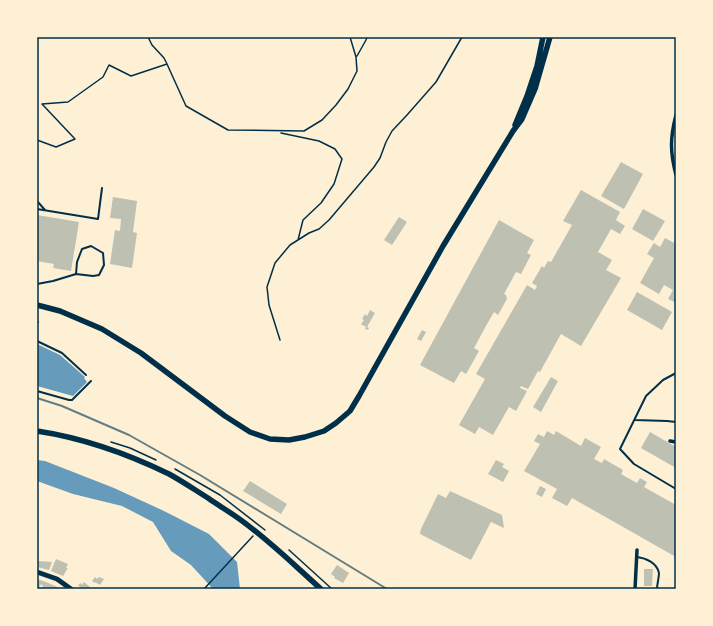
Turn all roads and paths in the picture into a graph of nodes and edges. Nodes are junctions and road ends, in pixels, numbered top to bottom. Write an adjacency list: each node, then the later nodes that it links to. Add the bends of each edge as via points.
1 (148, 37): 8 (path)
2 (350, 37): 7 (path)
3 (367, 37): 7 (path)
4 (462, 37): 19 (path, via 436,82 392,131 374,167 329,220 319,229)
5 (543, 37): 11 (main road, via 535,72)
6 (550, 37): 11 (main road, via 535,89 522,119)
7 (356, 57): 12 (path, via 357,71 348,89 322,120 304,131)
8 (167, 64): 12 (path, via 186,106 228,130); 13 (path, via 131,76 109,65 103,77 68,102 42,104 75,139 56,147)
9 (676, 115): 10 (street)
10 (675, 127): 14 (street, via 671,153)
11 (513, 131): 22 (main road, via 443,246 350,411 324,431 289,440 270,439 250,432 141,353 102,329 60,311)
12 (277, 132): 19 (path, via 319,141 335,148 342,159 334,184 321,204 303,220)
13 (37, 140)
14 (676, 174)
15 (102, 188): 18 (lane, via 98,220)
16 (37, 201): 18 (lane)
17 (37, 209): 18 (lane)
18 (45, 211)
19 (298, 240): 23 (path, via 290,245 275,263 267,287 269,305)
20 (76, 274): 20 (lane, via 82,249 91,246 103,253 104,265 99,275); 21 (lane)
21 (37, 284)
22 (37, 305)
23 (280, 340)
24 (37, 341): 26 (lane, via 62,353)
25 (676, 373): 29 (lane, via 663,380 646,396)
26 (86, 375)
27 (91, 381): 28 (lane, via 72,400)
28 (37, 391)
29 (634, 420): 30 (lane); 34 (lane, via 620,449 634,464)
30 (676, 422)
31 (37, 431): 44 (main road, via 99,445 169,475 239,518)
32 (670, 441): 33 (street)
33 (676, 442)
34 (676, 489)
35 (260, 526): 36 (path)
36 (266, 530)
37 (242, 547): 43 (path)
38 (288, 549): 45 (path)
39 (637, 550): 40 (street)
40 (637, 557): 46 (street); 47 (lane, via 645,558 654,564 659,573)
41 (37, 572): 42 (main road, via 57,578)
42 (71, 589)
43 (204, 589)
44 (321, 589)
45 (332, 589)
46 (635, 589)
47 (657, 589)

